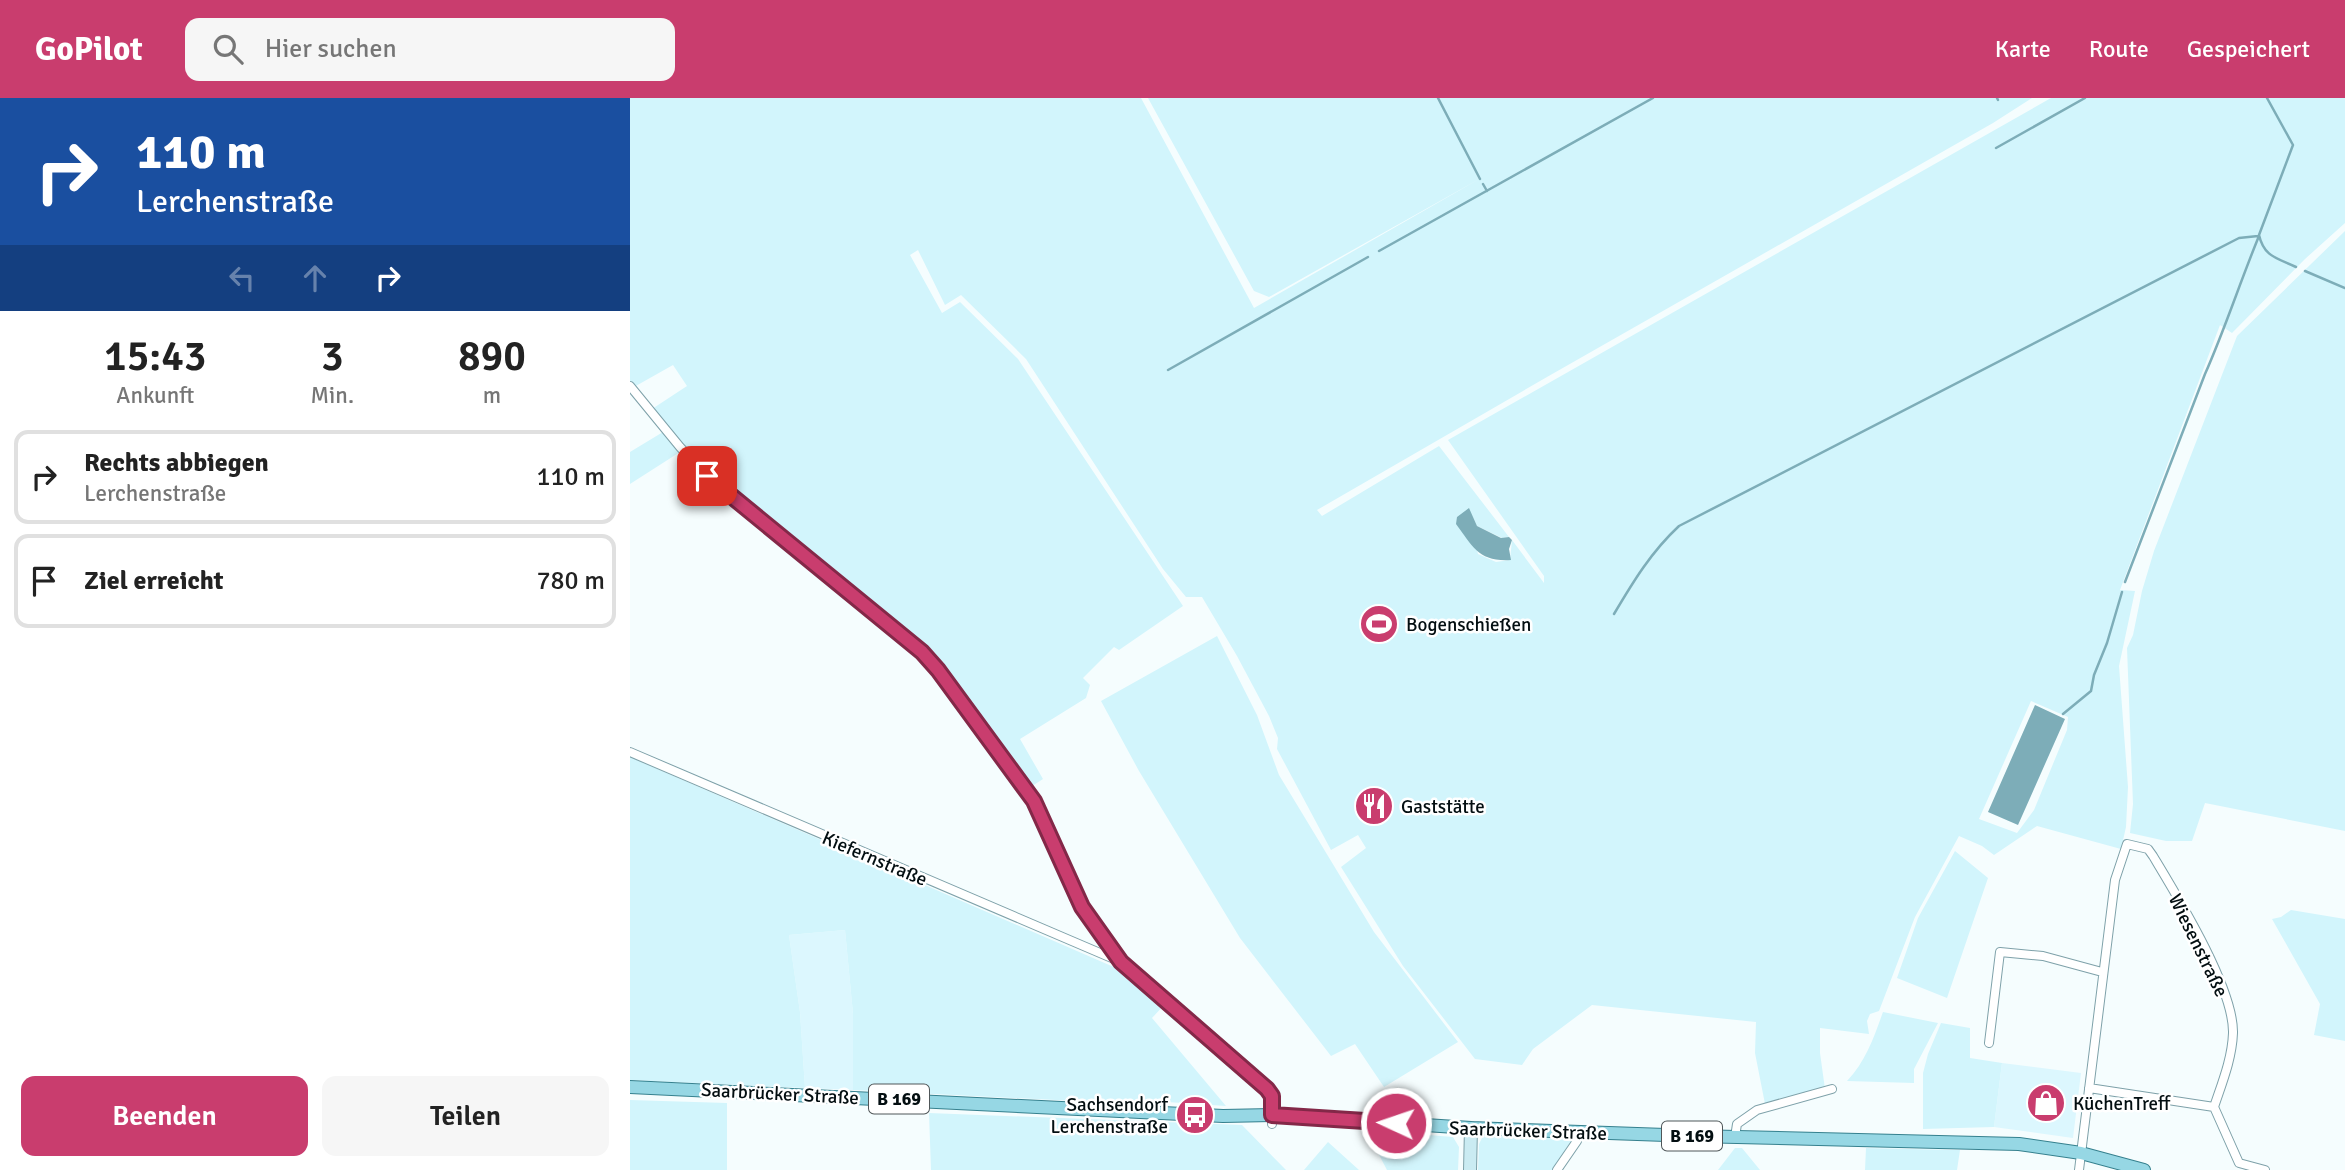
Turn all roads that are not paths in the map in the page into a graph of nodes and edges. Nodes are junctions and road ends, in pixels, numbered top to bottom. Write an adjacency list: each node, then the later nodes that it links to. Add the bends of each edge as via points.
1 (630, 386): 3 (street, via 707,476 938,670 1034,801 1082,907)
2 (630, 752): 3 (street, Kiefernstraße)
3 (1121, 962): 10 (street, via 1267,1089 1272,1096)
4 (2102, 972): 5 (street, via 2043,956 2000,952); 7 (street); 9 (street, Wiesenstraße, via 2115,880 2127,844 2148,849 2225,991 2232,1041)
5 (1989, 1043)
6 (630, 1087): 10 (main road, Saarbrücker Straße / B 169)
7 (2089, 1088): 9 (street); 14 (street)
8 (1832, 1089): 12 (street, via 1751,1113 1737,1124)
9 (2214, 1107): 19 (street, via 2239,1163)
10 (1272, 1120): 11 (main road, Saarbrücker Straße / B 169)
11 (1471, 1128): 12 (main road, Saarbrücker Straße / B 169); 15 (main road)
12 (1735, 1137): 14 (main road, Saarbrücker Straße / B 169, via 2019,1144)
13 (1577, 1141): 16 (street)
14 (2081, 1153): 17 (street); 18 (main road, Saarbrücker Straße / B 169)
15 (1470, 1170)
16 (1557, 1170)
17 (2078, 1170)
18 (2144, 1170)
19 (2265, 1170)

